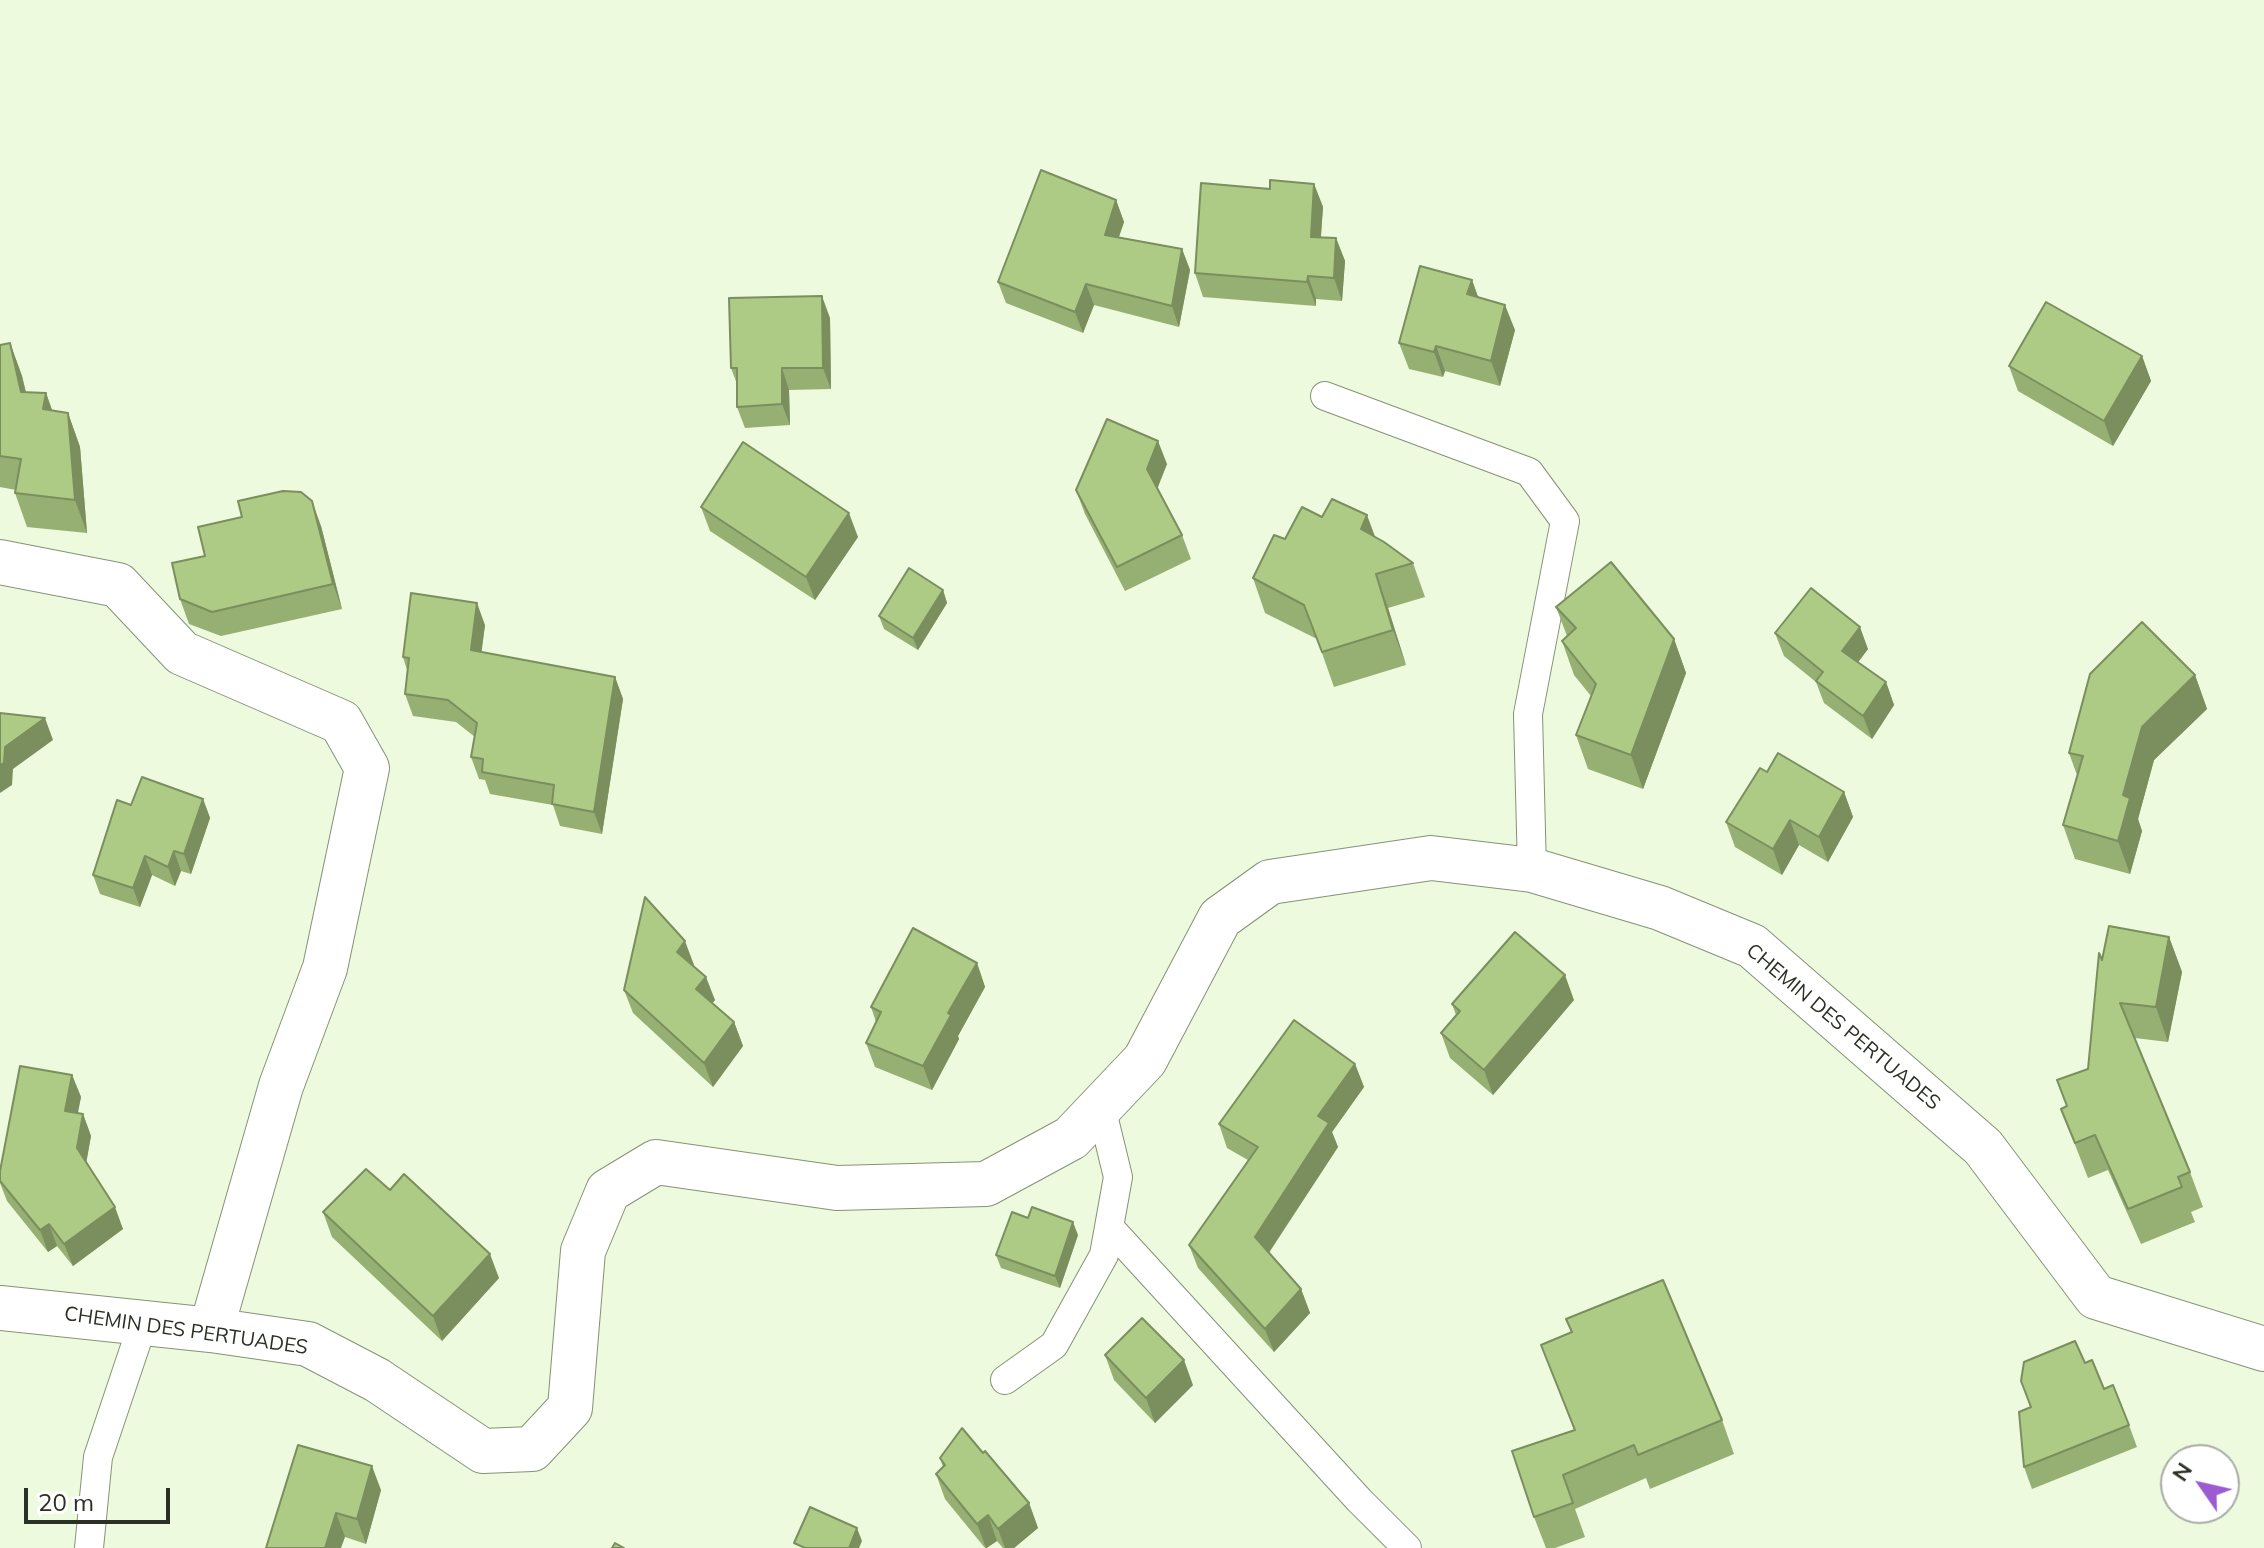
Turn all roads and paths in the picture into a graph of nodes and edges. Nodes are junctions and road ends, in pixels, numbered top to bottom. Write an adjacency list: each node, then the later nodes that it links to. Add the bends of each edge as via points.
1 (1325, 396): 3 (lane, via 1529,472 1565,521 1528,714)
2 (0, 562): 8 (street, via 118,585 182,653 341,722 367,768 325,968 281,1086)
3 (1532, 870): 4 (street, CHEMIN DES PERTUADES, via 1431,858 1270,882 1220,918 1145,1060); 9 (street, CHEMIN DES PERTUADES, via 1660,908 1752,946 1983,1147 2096,1297)
4 (1101, 1107): 5 (lane, via 1118,1177); 8 (street, CHEMIN DES PERTUADES, via 1071,1138 986,1184 837,1188 656,1162 608,1191 583,1251 570,1408 532,1449 483,1451 377,1380 308,1344)
5 (1109, 1227): 10 (lane, via 1104,1255 1054,1345); 12 (lane)
6 (0, 1308): 7 (street, CHEMIN DES PERTUADES)
7 (143, 1323): 8 (street, CHEMIN DES PERTUADES); 11 (lane, via 98,1457)
8 (211, 1330)
9 (2264, 1349)
10 (1005, 1380)
11 (89, 1548)
12 (1407, 1548)

